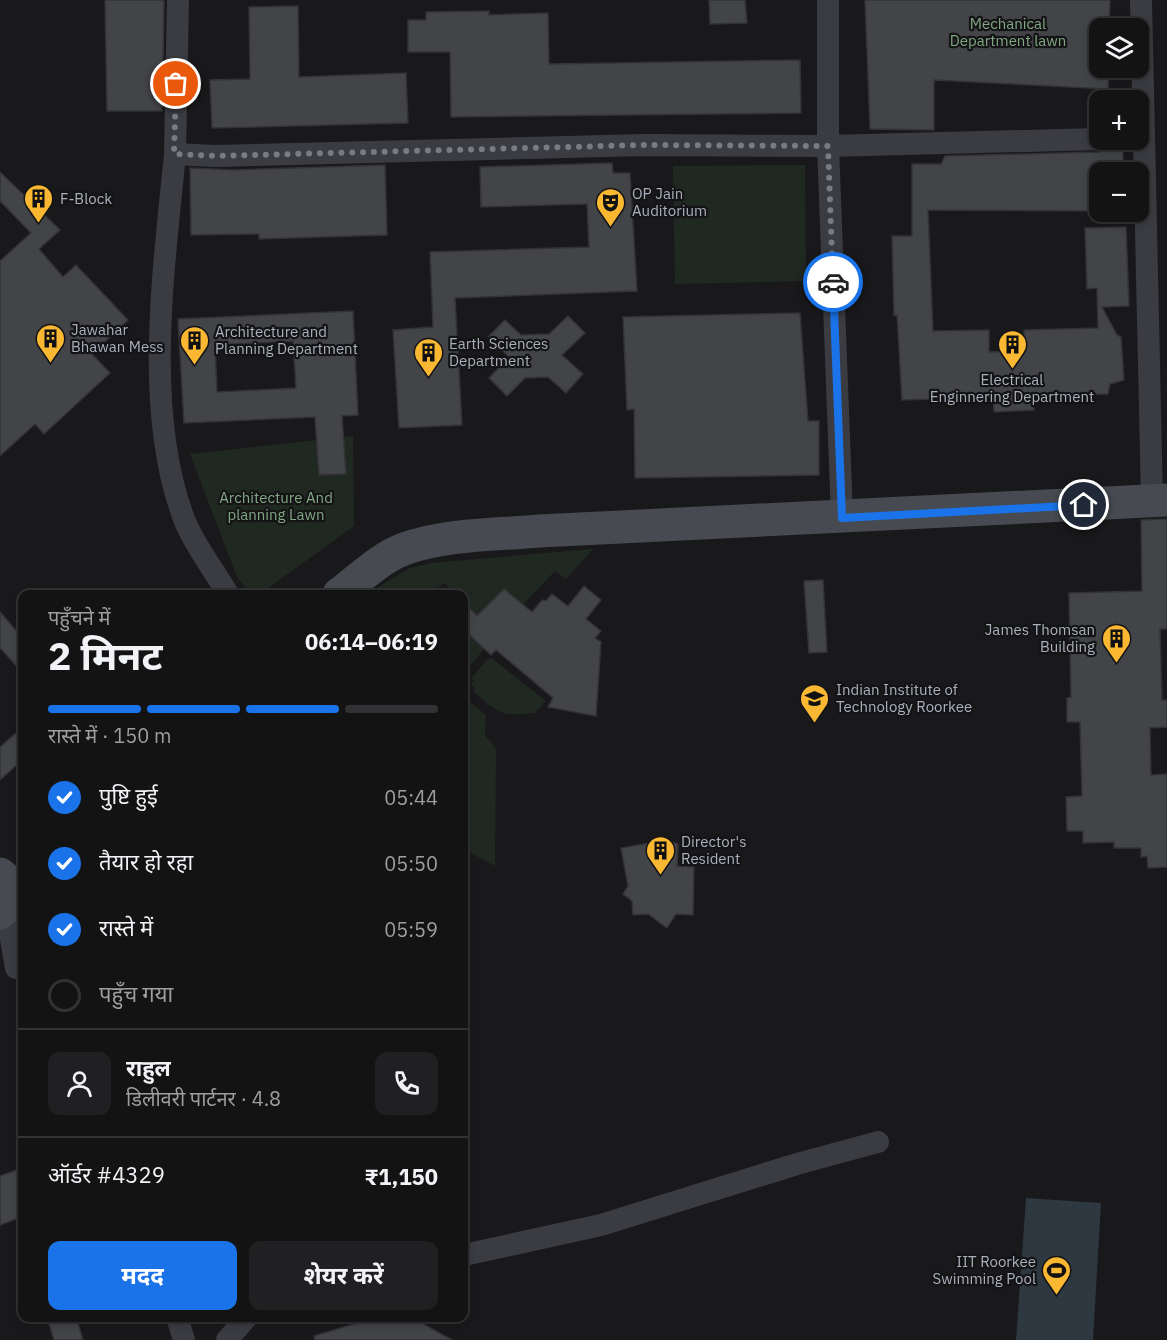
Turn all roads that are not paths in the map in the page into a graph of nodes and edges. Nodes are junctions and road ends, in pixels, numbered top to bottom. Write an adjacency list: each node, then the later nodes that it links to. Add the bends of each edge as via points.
1 (178, 0): 8 (street)
2 (828, 0): 6 (street)
3 (1141, 0): 4 (street)
4 (1141, 90)
5 (1089, 138): 6 (street)
6 (828, 146): 8 (street, via 644,145); 10 (street)
7 (1142, 150): 9 (street)
8 (174, 154): 11 (street, via 160,355 165,442 185,520)
9 (1159, 501): 10 (street)
10 (842, 518): 12 (street, via 459,538 404,549)
11 (226, 590)
12 (344, 590)
13 (9, 884): 14 (street)
14 (13, 967)
15 (878, 1142): 16 (street, via 601,1225)
16 (468, 1254)
17 (179, 1322): 19 (street)
18 (243, 1322): 20 (street)
19 (184, 1340)
20 (227, 1340)

